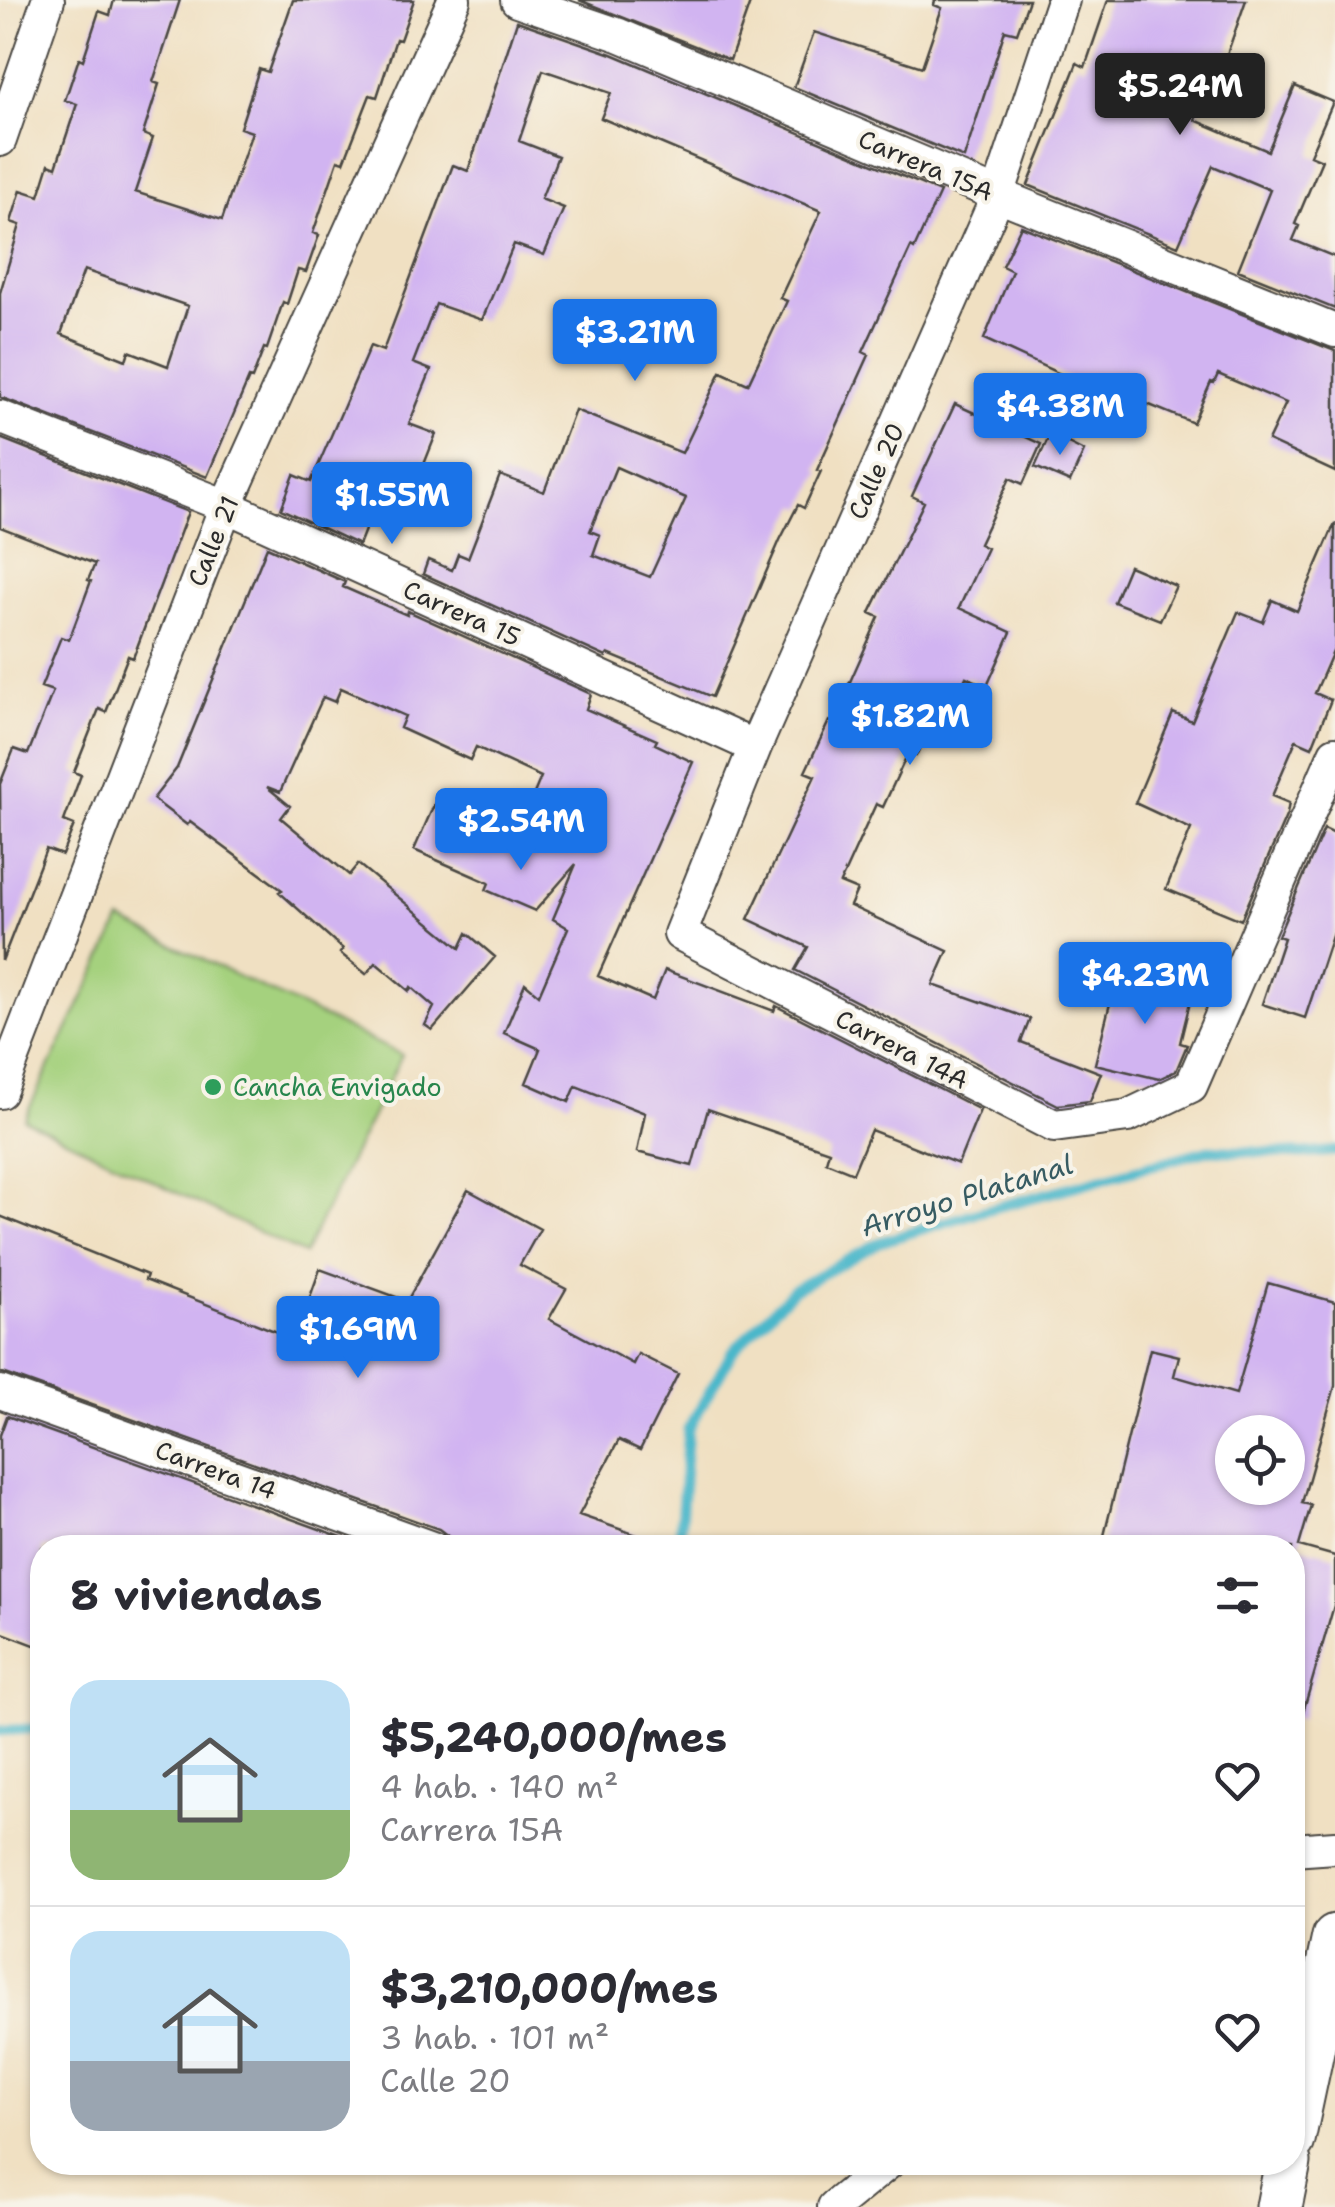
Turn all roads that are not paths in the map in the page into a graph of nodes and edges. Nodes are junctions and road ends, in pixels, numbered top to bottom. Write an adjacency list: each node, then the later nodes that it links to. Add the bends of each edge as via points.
1 (48, 0): 5 (street)
2 (454, 0): 9 (street, Calle 21)
3 (517, 0): 6 (street, Carrera 15A, via 619,35)
4 (1063, 0): 6 (street, Calle 20)
5 (0, 140)
6 (998, 196): 7 (street, Carrera 15A); 10 (street, Calle 20)
7 (1335, 331)
8 (0, 417): 9 (street, Carrera 15)
9 (226, 506): 10 (street, Carrera 15); 13 (street, Calle 21)
10 (755, 747): 12 (street, Calle 20, via 679,930)
11 (1335, 753): 12 (street, Carrera 14A, via 1191,1086 1128,1116 1054,1126)
12 (682, 937)
13 (0, 1092)
14 (0, 1392): 15 (street, Carrera 14)
15 (396, 1535)
16 (1335, 1847): 17 (street)
17 (1305, 1849)
18 (1335, 1936): 19 (main road)
19 (1305, 2078)
20 (873, 2175): 22 (street)
21 (1285, 2175): 23 (main road)
22 (834, 2207)
23 (1278, 2207)

